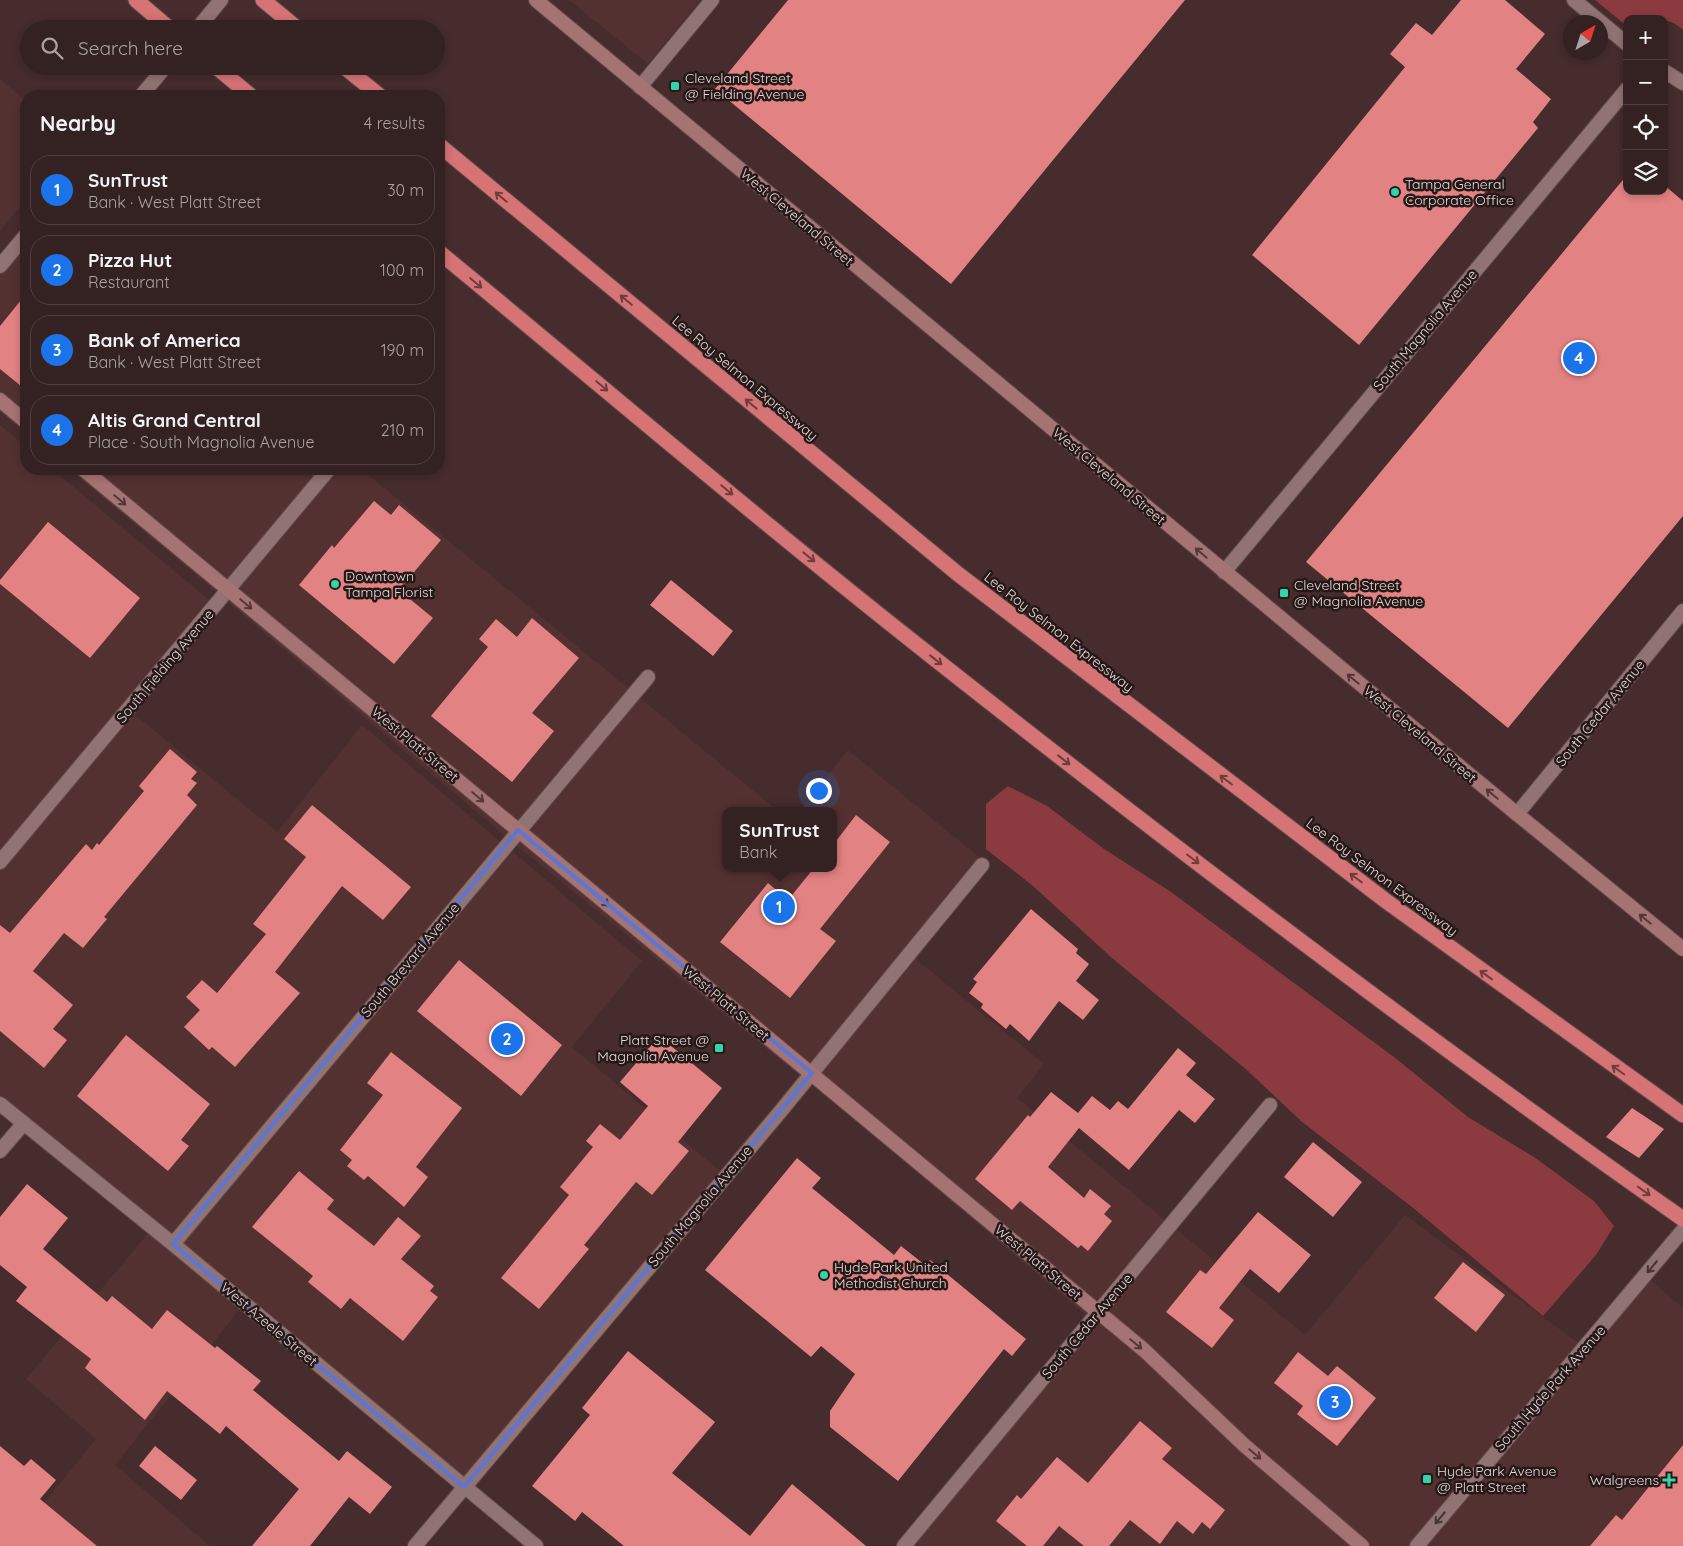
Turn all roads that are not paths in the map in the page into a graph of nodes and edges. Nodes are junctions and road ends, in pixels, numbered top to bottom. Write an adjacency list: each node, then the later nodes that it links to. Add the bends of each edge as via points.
1 (136, 0): 7 (highway)
2 (221, 0): 8 (street)
3 (263, 0): 9 (highway)
4 (536, 0): 16 (main road, West Cleveland Street)
5 (712, 0): 16 (street)
6 (1574, 0): 10 (street)
7 (159, 20)
8 (204, 20)
9 (287, 20)
10 (1623, 41)
11 (1668, 74): 15 (street)
12 (158, 75): 17 (street)
13 (226, 75): 18 (highway)
14 (354, 75): 19 (highway)
15 (1683, 83)
16 (640, 87): 29 (main road, West Cleveland Street, one-way to 16)
17 (146, 90)
18 (244, 90)
19 (373, 90)
20 (1623, 94): 29 (street, South Magnolia Avenue)
21 (445, 150): 41 (highway, Lee Roy Selmon Expressway, one-way to 21, via 1386,901 965,580)
22 (20, 242): 24 (street)
23 (445, 257): 44 (highway, one-way to 44, via 978,693 1346,976)
24 (0, 266)
25 (0, 400): 26 (main road)
26 (20, 417)
27 (90, 475): 30 (main road, West Platt Street, one-way to 30)
28 (324, 475): 30 (street, South Fielding Avenue)
29 (1224, 572): 33 (main road, West Cleveland Street, one-way to 29)
30 (228, 590): 34 (main road, West Platt Street, one-way to 34); 35 (street, South Fielding Avenue)
31 (1683, 611): 33 (street, South Cedar Avenue)
32 (648, 677): 34 (street, South Brevard Avenue)
33 (1517, 814): 37 (main road, West Cleveland Street, one-way to 33)
34 (518, 830): 38 (main road, West Platt Street, one-way to 38); 46 (street, South Brevard Avenue)
35 (0, 862)
36 (982, 865): 38 (street, South Magnolia Avenue)
37 (1683, 949)
38 (812, 1073): 47 (main road, West Platt Street); 48 (street, South Magnolia Avenue)
39 (0, 1104): 42 (street, West Azeele Street)
40 (1270, 1105): 47 (street, South Cedar Avenue)
41 (1683, 1115)
42 (24, 1123): 43 (street); 46 (street, West Azeele Street)
43 (0, 1151)
44 (1683, 1219)
45 (1683, 1230): 53 (street, South Hyde Park Avenue, one-way to 53)
46 (174, 1244): 48 (street, West Azeele Street)
47 (1099, 1312): 51 (street, South Cedar Avenue); 52 (main road, West Platt Street, one-way to 52, via 1244,1445)
48 (464, 1487): 49 (street, South Magnolia Avenue); 50 (street, West Azeele Street)
49 (415, 1546)
50 (536, 1546)
51 (904, 1546)
52 (1362, 1546)
53 (1417, 1546)

